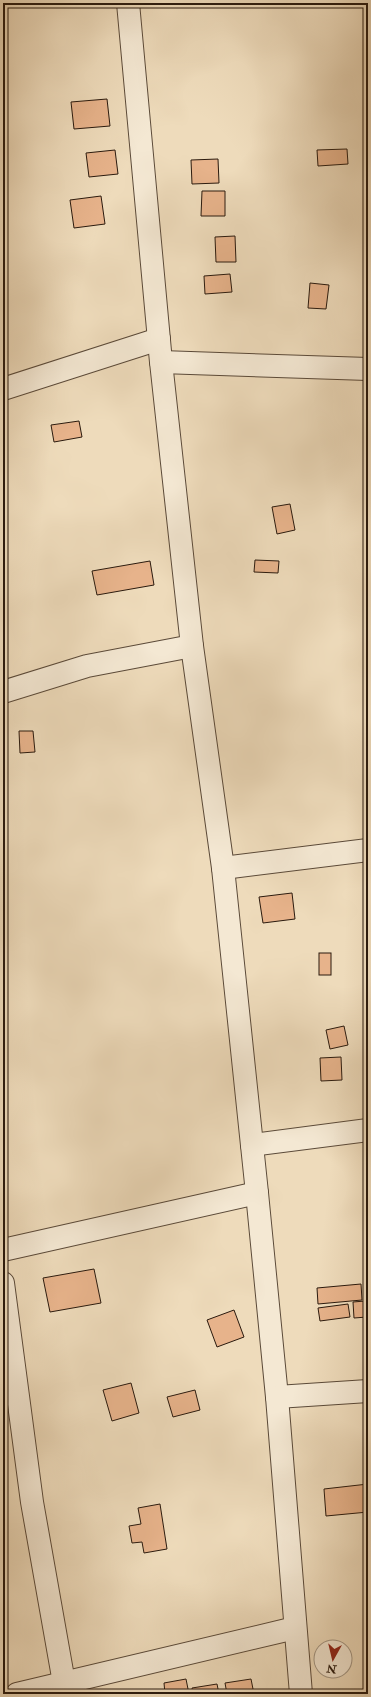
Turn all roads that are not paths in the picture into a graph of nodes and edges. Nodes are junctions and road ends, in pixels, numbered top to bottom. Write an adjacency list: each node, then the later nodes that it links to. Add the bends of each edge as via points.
1 (128, 3): 2 (street)
2 (159, 339): 3 (street); 5 (street)
3 (161, 362): 4 (street); 6 (street)
4 (368, 369)
5 (3, 389)
6 (192, 646): 7 (street, via 87,666); 9 (street)
7 (3, 692)
8 (368, 850): 9 (street)
9 (223, 868): 11 (street)
10 (368, 1130): 11 (street)
11 (252, 1145): 12 (street)
12 (257, 1193): 13 (street); 16 (street)
13 (3, 1250)
14 (3, 1283): 18 (street, via 32,1502)
15 (368, 1391): 16 (street)
16 (276, 1397): 17 (street)
17 (295, 1628): 18 (street); 20 (street)
18 (65, 1688): 19 (street)
19 (17, 1694)
20 (301, 1694)

